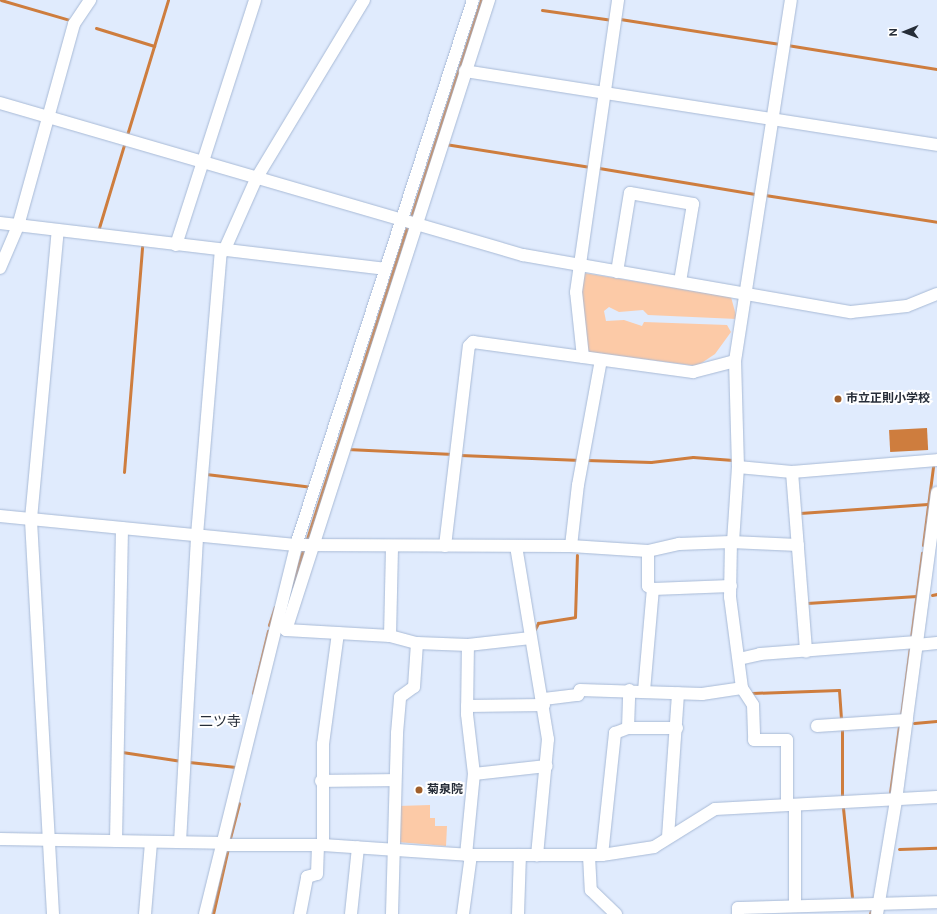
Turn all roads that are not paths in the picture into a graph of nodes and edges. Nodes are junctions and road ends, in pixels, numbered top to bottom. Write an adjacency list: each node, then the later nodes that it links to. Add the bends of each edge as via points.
1 (90, 0): 11 (street, via 74,24)
2 (255, 0): 14 (street)
3 (364, 0): 15 (street)
4 (473, 0): 17 (street)
5 (489, 0): 8 (street)
6 (618, 0): 9 (street)
7 (790, 0): 12 (street)
8 (465, 71): 9 (street); 17 (street)
9 (605, 94): 12 (street); 22 (street)
10 (0, 103): 11 (street)
11 (49, 118): 14 (street); 18 (street)
12 (772, 119): 13 (street); 27 (street)
13 (937, 145)
14 (201, 163): 15 (street); 20 (street)
15 (256, 179): 17 (street); 21 (street)
16 (0, 223): 18 (street)
17 (407, 223): 22 (street, via 523,255); 24 (street); 41 (street)
18 (18, 226): 19 (street); 23 (street)
19 (58, 230): 20 (street); 37 (street)
20 (176, 245): 21 (street)
21 (223, 250): 24 (street); 39 (street)
22 (580, 265): 25 (street); 29 (street, via 576,292)
23 (0, 268)
24 (384, 269): 41 (street)
25 (617, 272): 26 (street); 26 (street, via 630,193 638,194 693,204)
26 (680, 282): 27 (street)
27 (744, 293): 28 (street, via 852,312 907,306); 31 (street)
28 (937, 294)
29 (583, 357): 30 (street); 44 (street, via 473,342 469,346)
30 (601, 360): 31 (street, via 693,372); 46 (street, via 578,485)
31 (735, 361): 33 (street)
32 (937, 460): 34 (street)
33 (738, 467): 34 (street); 40 (street)
34 (792, 472): 42 (street)
35 (937, 493): 47 (street)
36 (0, 516): 37 (street)
37 (31, 519): 38 (street); 79 (street)
38 (122, 528): 39 (street); 80 (street)
39 (197, 535): 41 (street); 82 (street)
40 (732, 542): 42 (street); 48 (street, via 679,544); 49 (street)
41 (304, 545): 43 (street); 51 (street, via 286,630); 83 (street)
42 (798, 545): 58 (street)
43 (392, 546): 44 (street); 52 (street)
44 (445, 546): 45 (street)
45 (516, 546): 46 (street); 53 (street)
46 (571, 546): 48 (street)
47 (933, 548): 55 (street)
48 (648, 551): 50 (street, via 648,586)
49 (731, 586): 50 (street); 59 (street)
50 (653, 589): 62 (street)
51 (338, 633): 52 (street); 73 (street)
52 (390, 636): 54 (street)
53 (531, 638): 57 (street); 64 (street)
54 (417, 643): 57 (street); 72 (street, via 414,687 400,697)
55 (917, 643): 56 (street); 58 (street); 66 (street)
56 (937, 643)
57 (468, 645): 65 (street)
58 (806, 650): 59 (street)
59 (739, 659): 60 (street)
60 (742, 688): 63 (street, via 702,694); 76 (street, via 753,705 754,740 787,740)
61 (629, 690): 62 (street); 64 (street, via 580,690 578,695); 68 (street)
62 (644, 691): 63 (street)
63 (678, 693): 69 (street)
64 (544, 702): 65 (street); 70 (street)
65 (467, 706): 71 (street)
66 (907, 720): 67 (street); 75 (street)
67 (817, 726)
68 (628, 728): 69 (street); 90 (street, via 615,733)
69 (677, 728): 77 (street, via 667,807)
70 (546, 766): 71 (street); 89 (street)
71 (474, 774): 87 (street)
72 (395, 780): 73 (street); 86 (street)
73 (321, 781): 84 (street)
74 (937, 797): 75 (street)
75 (896, 800): 76 (street); 94 (street)
76 (791, 805): 77 (street, via 715,809); 93 (street)
77 (668, 837): 90 (street, via 647,850)
78 (0, 839): 79 (street)
79 (48, 840): 80 (street); 96 (street)
80 (116, 841): 81 (street)
81 (151, 842): 82 (street); 97 (street)
82 (180, 842): 83 (street)
83 (225, 845): 84 (street); 98 (street)
84 (320, 845): 85 (street); 99 (street, via 317,874 307,877)
85 (358, 847): 86 (street); 100 (street)
86 (395, 849): 87 (street); 101 (street)
87 (468, 855): 88 (street); 102 (street)
88 (520, 855): 89 (street); 103 (street)
89 (537, 855): 91 (street)
90 (602, 855): 91 (street)
91 (589, 856): 104 (street, via 592,890)
92 (937, 902): 94 (street)
93 (795, 906): 95 (street); 105 (street, via 738,908)
94 (879, 909): 95 (street)
95 (807, 910)
96 (53, 914)
97 (145, 914)
98 (205, 914)
99 (300, 914)
100 (351, 914)
101 (392, 914)
102 (463, 914)
103 (518, 914)
104 (616, 914)
105 (738, 914)

